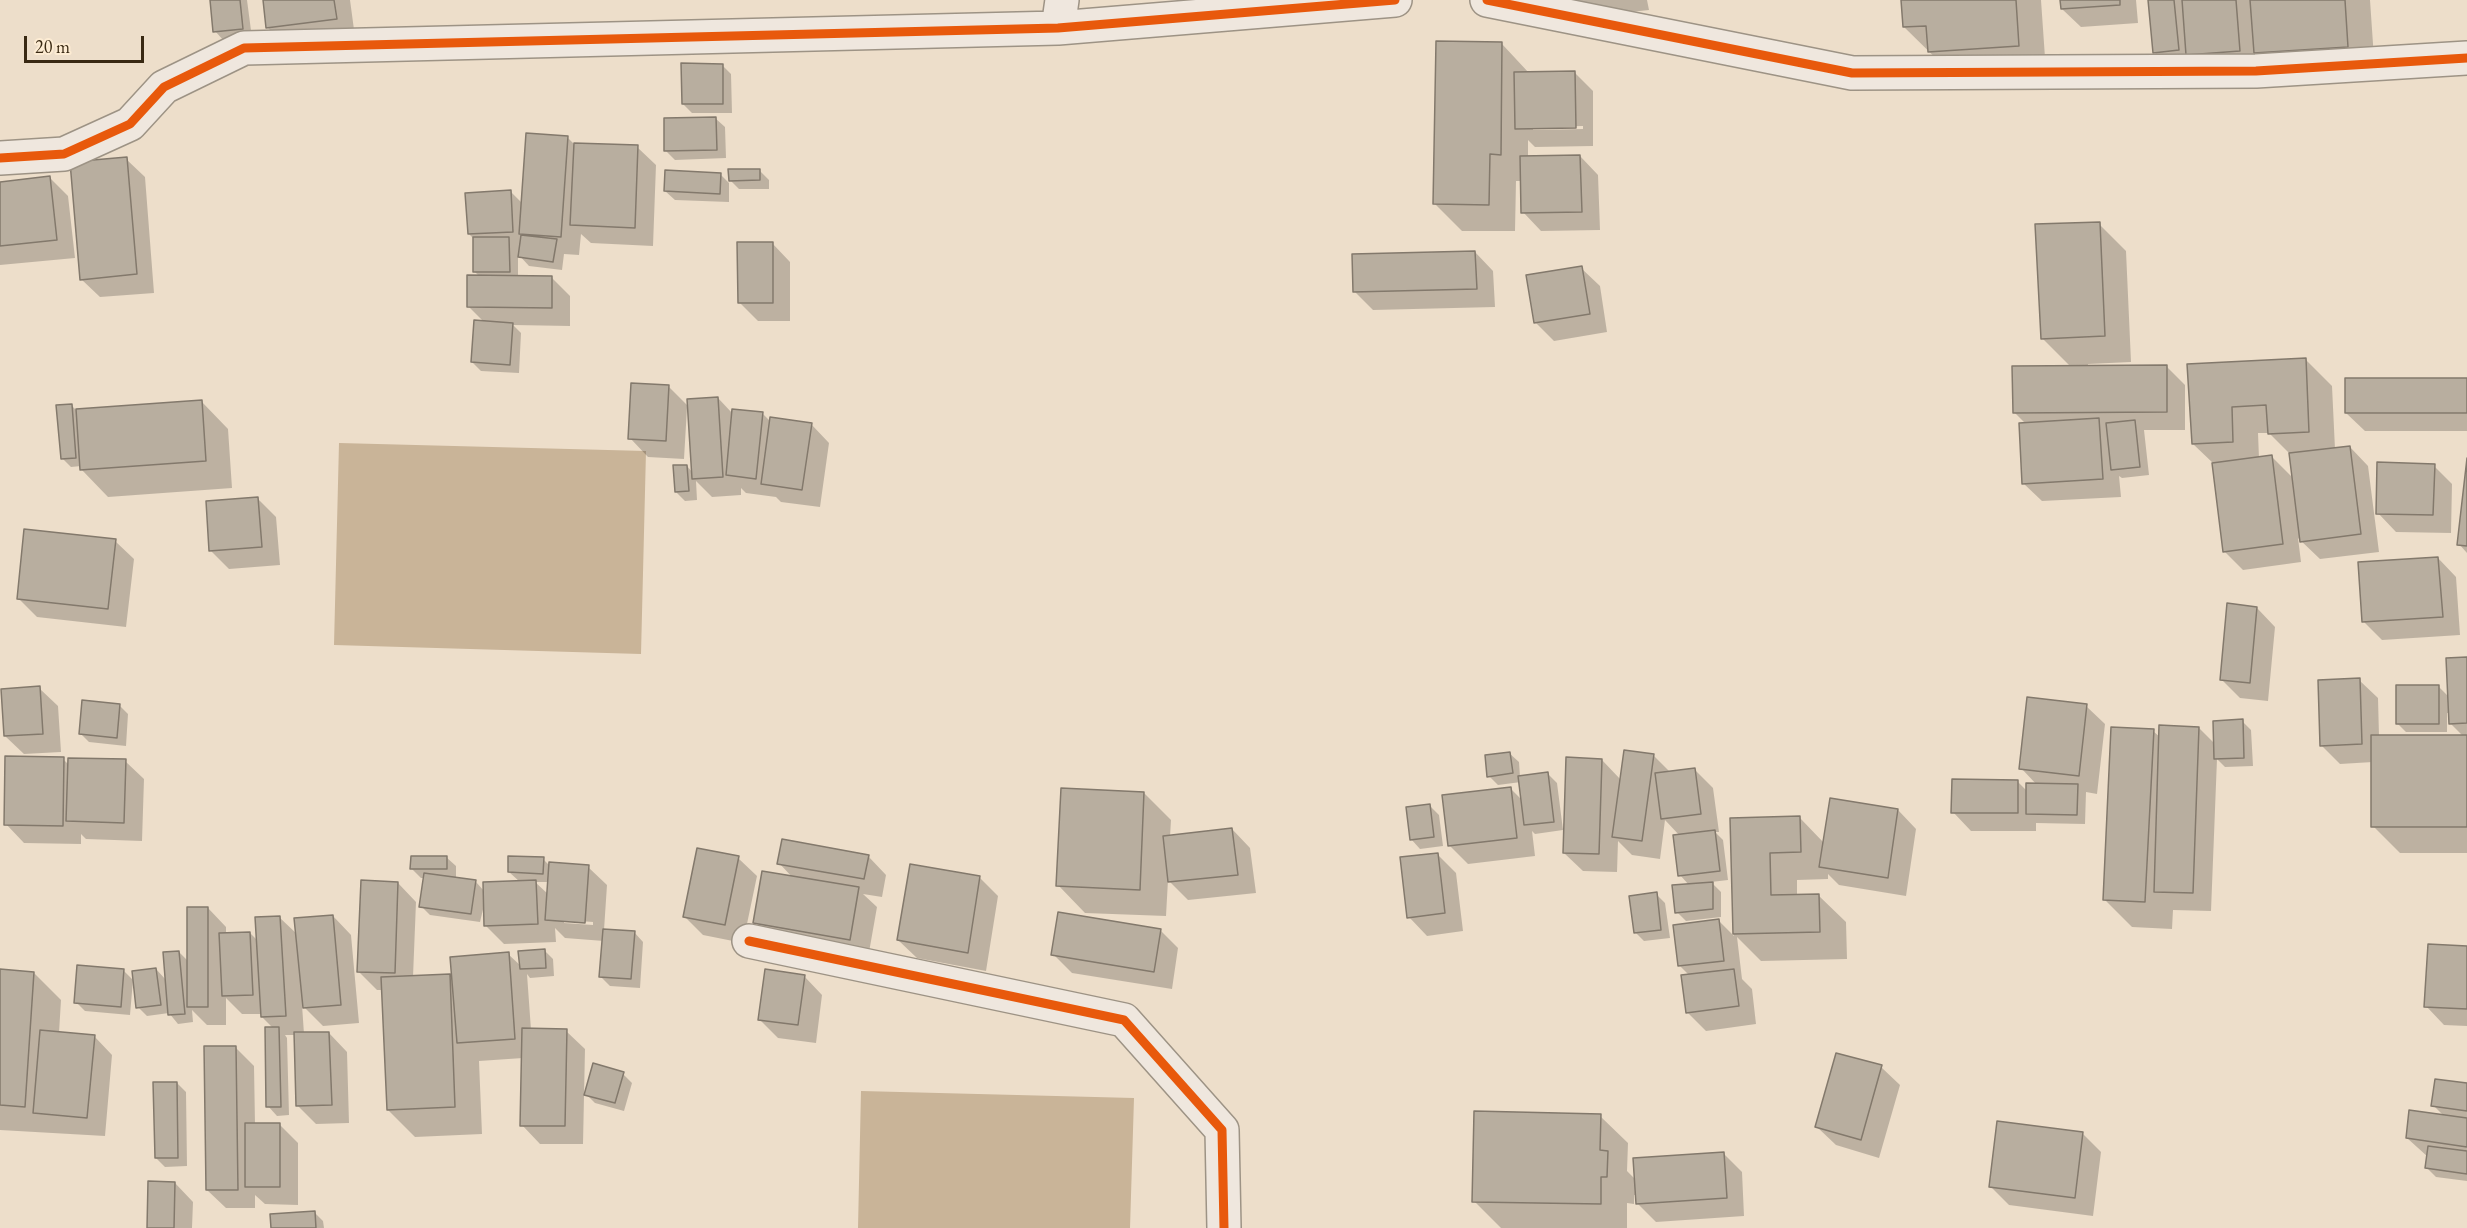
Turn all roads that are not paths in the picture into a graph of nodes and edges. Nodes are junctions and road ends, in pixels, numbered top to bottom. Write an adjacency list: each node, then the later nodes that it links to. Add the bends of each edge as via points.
1 (1395, 0): 3 (street)
2 (1487, 0): 4 (street, via 1852,73 2256,71)
3 (1060, 14): 5 (street, via 244,48 164,87 130,124 111,133 64,154)
4 (2467, 58)
5 (0, 158)
6 (748, 941): 7 (street, via 1124,1020 1222,1130)
7 (1224, 1228)

